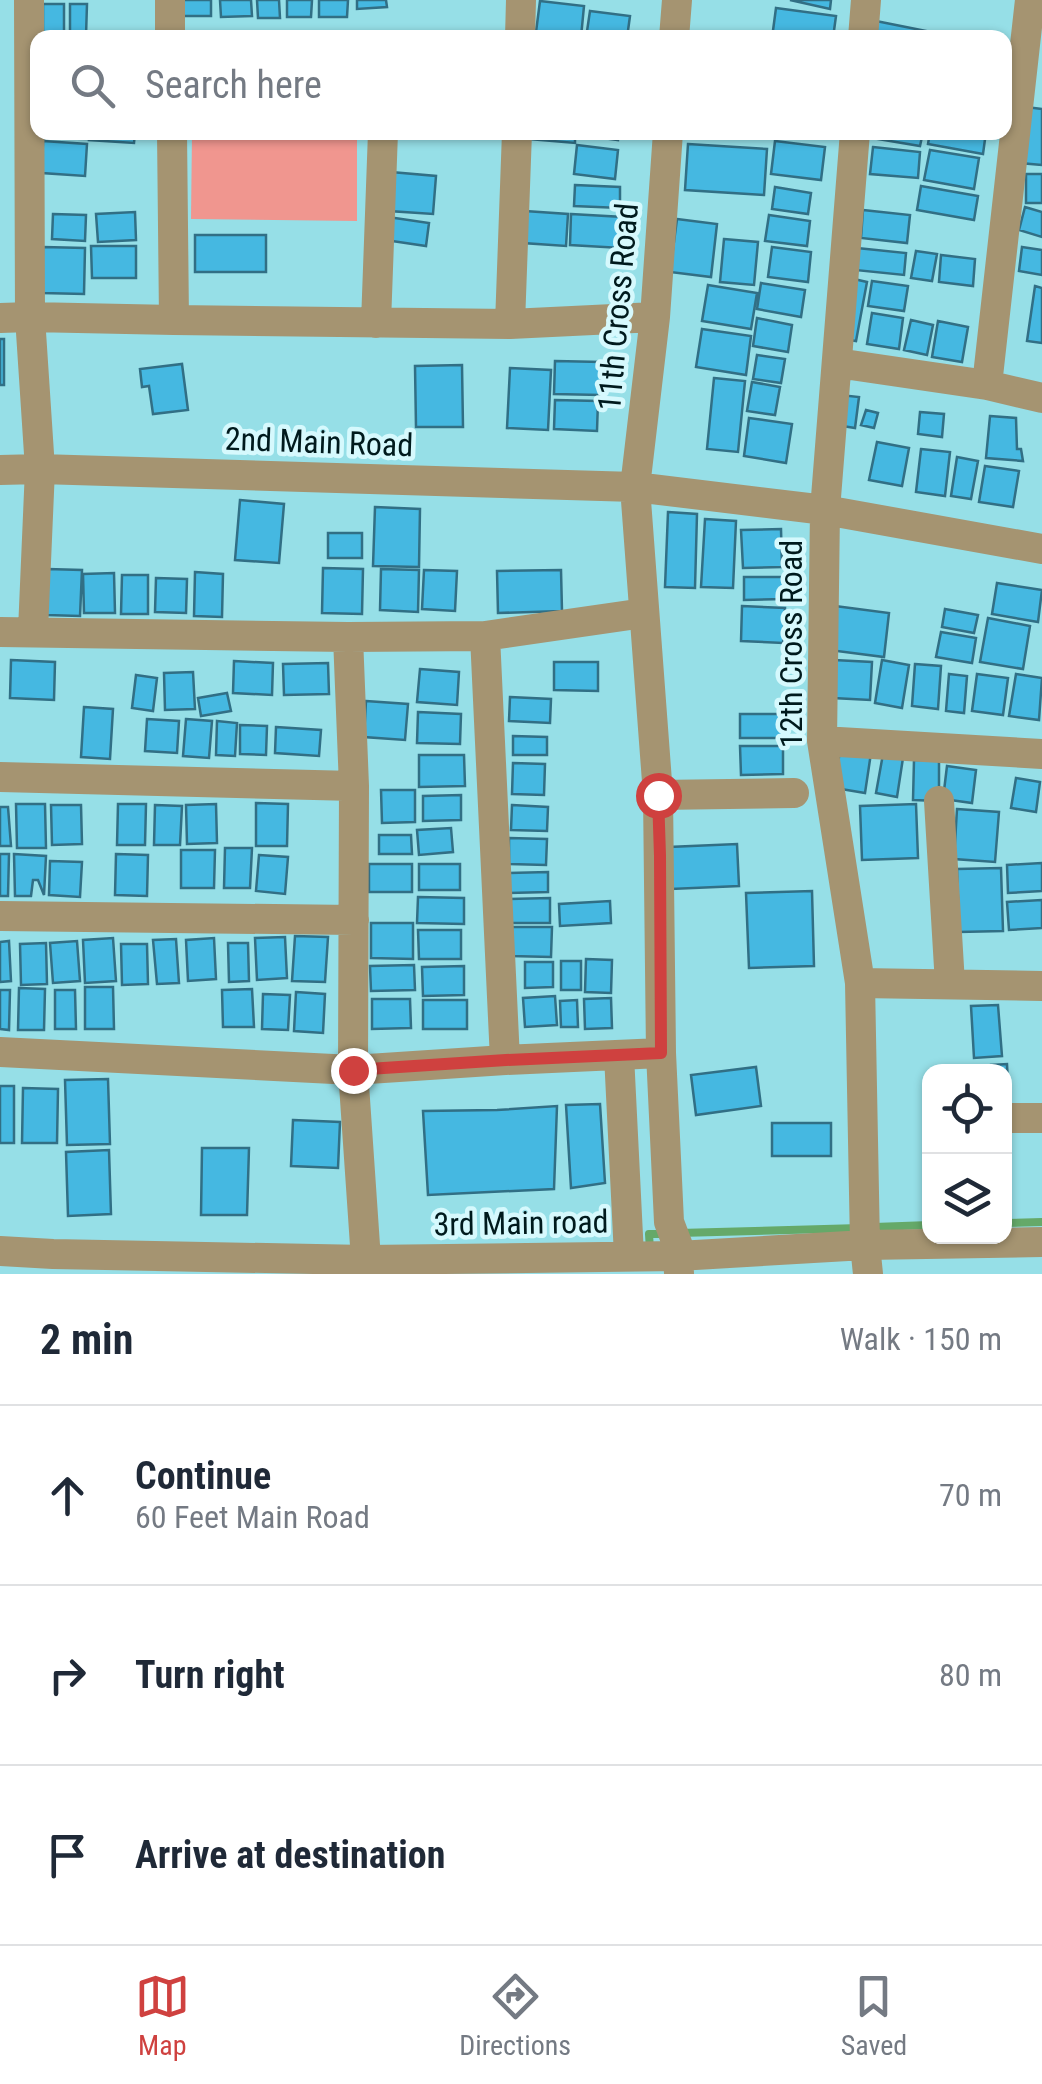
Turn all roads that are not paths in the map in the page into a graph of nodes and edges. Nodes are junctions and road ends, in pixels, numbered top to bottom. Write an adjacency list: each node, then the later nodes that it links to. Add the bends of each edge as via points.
1 (29, 0): 16 (street)
2 (170, 0): 7 (street)
3 (521, 0): 8 (street)
4 (677, 0): 9 (street)
5 (866, 0): 10 (street)
6 (1030, 0): 22 (street)
7 (170, 30)
8 (520, 30)
9 (675, 30)
10 (864, 30)
11 (172, 140): 18 (street)
12 (383, 140): 19 (street)
13 (516, 140): 20 (street)
14 (667, 140): 17 (street, 11th Cross Road)
15 (854, 140): 21 (street, 12th Cross Road)
16 (15, 317): 18 (street); 24 (street)
17 (655, 317): 20 (street); 26 (street, 11th Cross Road)
18 (174, 320): 19 (street)
19 (376, 322): 20 (street)
20 (510, 324)
21 (837, 364): 22 (street); 27 (street, 12th Cross Road)
22 (988, 385): 23 (street)
23 (1042, 398)
24 (40, 469): 25 (street, 2nd Main Road); 26 (street, 2nd Main Road); 31 (street)
25 (0, 470)
26 (635, 487): 27 (street, 2nd Main Road); 29 (street, 11th Cross Road)
27 (825, 510): 28 (street, 2nd Main Road); 34 (street, 12th Cross Road)
28 (1042, 549)
29 (644, 613): 32 (street); 39 (street, 11th Cross Road)
30 (0, 632): 31 (street)
31 (33, 632): 33 (street)
32 (485, 636): 33 (street); 49 (street)
33 (348, 638): 37 (street)
34 (822, 740): 35 (street); 43 (street, 12th Cross Road)
35 (1042, 754)
36 (0, 777): 37 (street)
37 (354, 786): 42 (street)
38 (794, 793): 39 (street)
39 (658, 795): 47 (street, 11th Cross Road)
40 (938, 801): 44 (street)
41 (0, 916): 42 (street)
42 (354, 920): 50 (street)
43 (860, 983): 44 (street); 57 (street, 12th Cross Road)
44 (950, 984): 45 (street)
45 (1042, 986)
46 (0, 1052): 50 (street)
47 (661, 1053): 48 (street); 55 (street, 11th Cross Road)
48 (618, 1055): 49 (street); 55 (street)
49 (506, 1060): 50 (street)
50 (353, 1070): 56 (street)
51 (1012, 1118): 52 (street)
52 (1042, 1118)
53 (1042, 1242): 57 (street, 3rd Main road)
54 (0, 1251): 58 (street, 3rd Main road)
55 (662, 1252): 56 (street, 3rd Main road); 57 (street, 3rd Main road)
56 (366, 1260): 58 (street, 3rd Main road)
57 (866, 1260)
58 (53, 1264)

